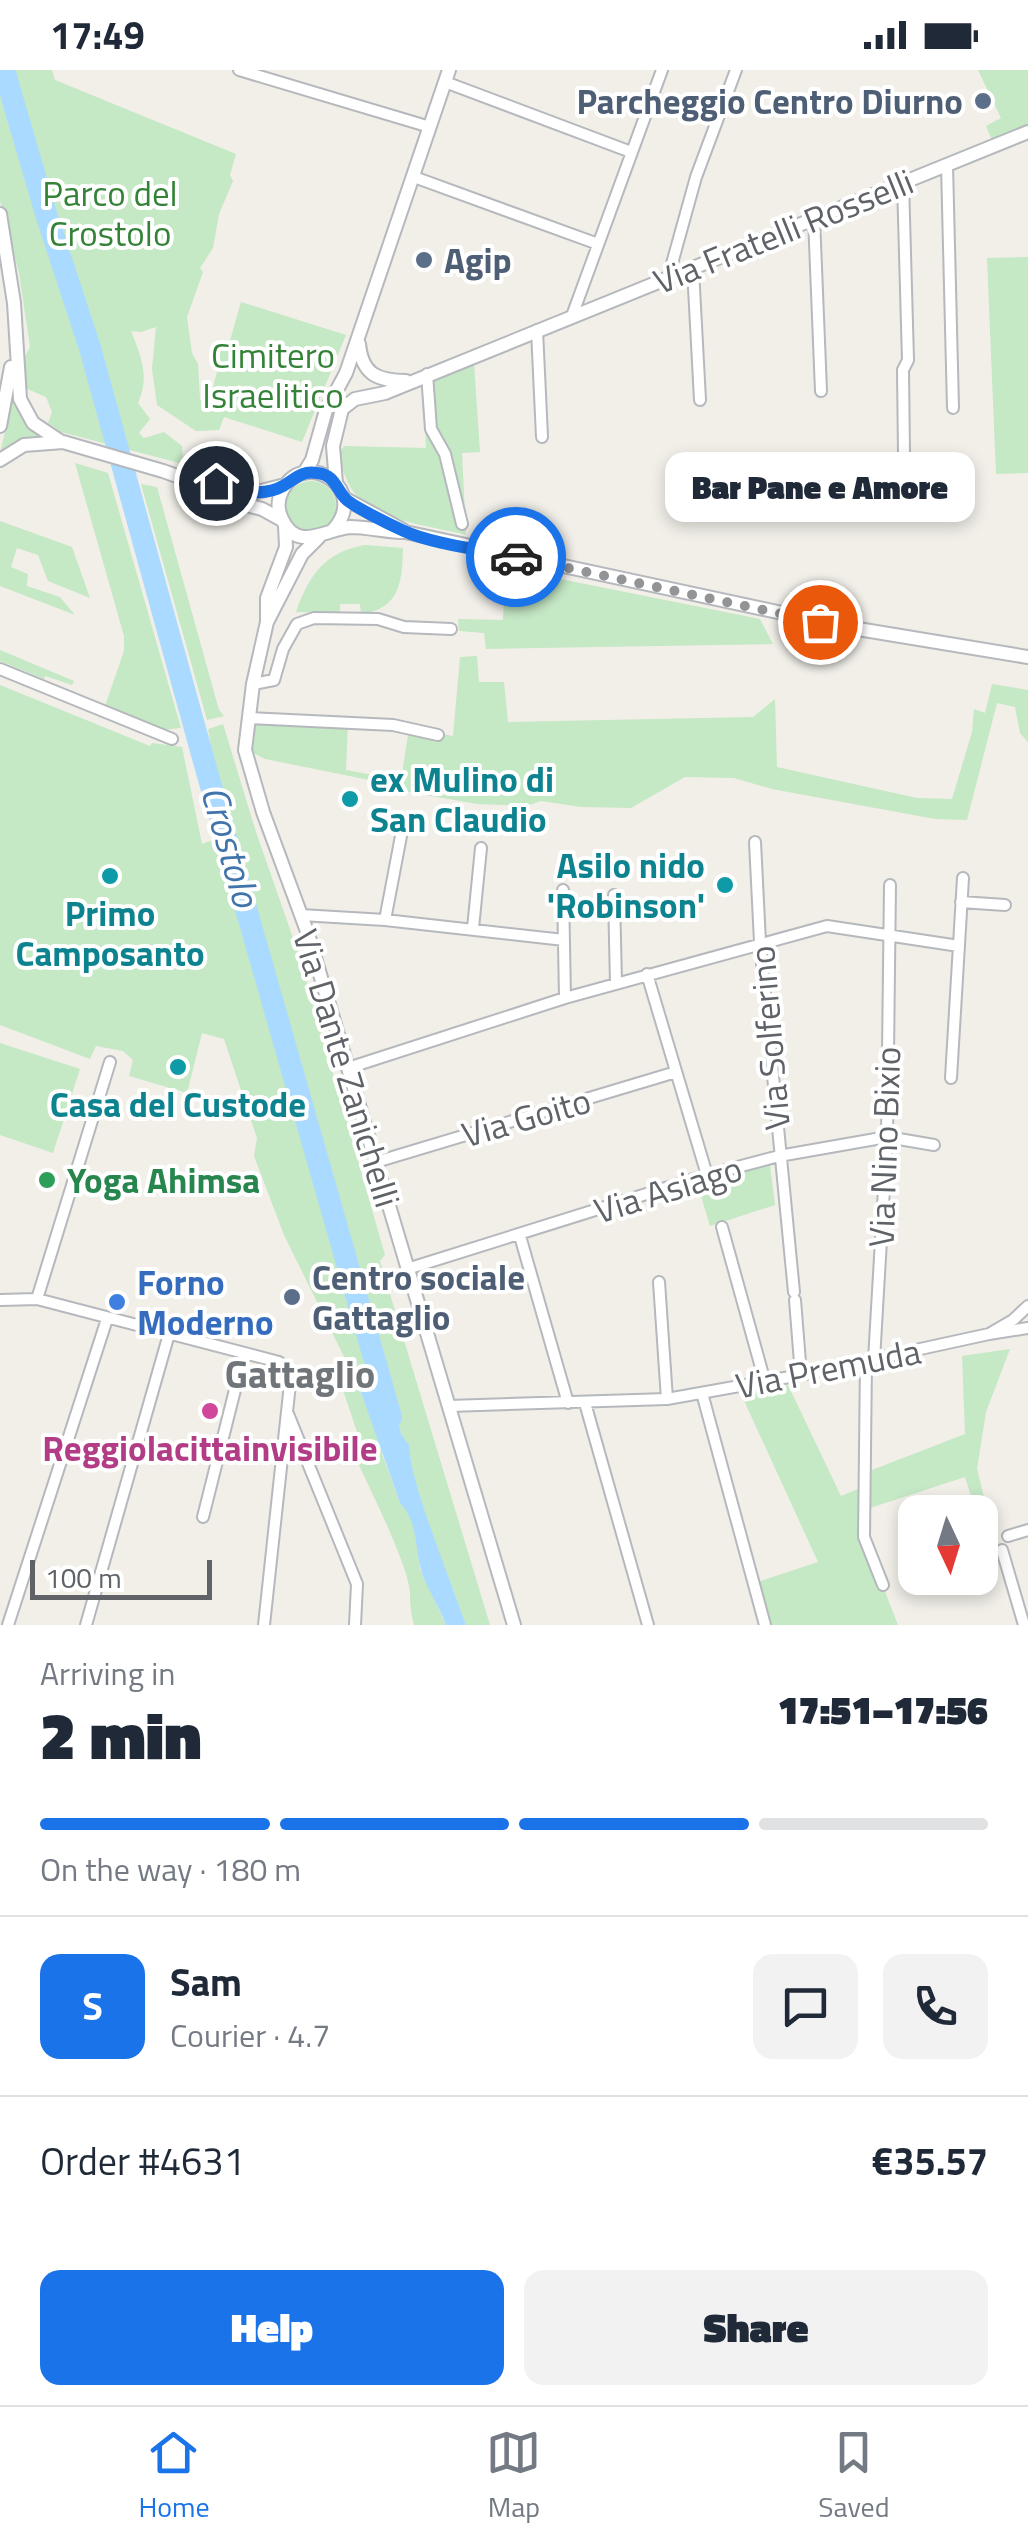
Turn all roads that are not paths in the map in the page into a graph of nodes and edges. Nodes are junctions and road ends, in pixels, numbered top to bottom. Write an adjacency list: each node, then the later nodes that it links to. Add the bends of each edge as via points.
1 (239, 70): 5 (street)
2 (662, 70): 7 (street)
3 (736, 70): 15 (street)
4 (447, 76): 5 (street); 7 (street, via 464,89)
5 (430, 128): 9 (street)
6 (1028, 132): 8 (street, Via Fratelli Rosselli)
7 (631, 152): 13 (street)
8 (947, 165): 10 (street, Via Fratelli Rosselli); 25 (street)
9 (414, 178): 13 (street); 18 (street)
10 (903, 182): 12 (street, Via Fratelli Rosselli); 30 (street)
11 (0, 214): 19 (street)
12 (814, 218): 14 (street, Via Fratelli Rosselli); 23 (street)
13 (598, 244): 16 (street)
14 (693, 268): 15 (street, Via Fratelli Rosselli); 24 (street)
15 (668, 278): 16 (street, Via Fratelli Rosselli)
16 (572, 316): 17 (street, Via Fratelli Rosselli)
17 (537, 330): 21 (street, Via Fratelli Rosselli); 28 (street)
18 (359, 337): 20 (street); 22 (street, via 368,372)
19 (14, 350): 27 (street); 29 (street, via 24,412)
20 (346, 373): 26 (street); 32 (street)
21 (427, 374): 22 (street, Via Fratelli Rosselli); 38 (street, via 431,429 445,454)
22 (408, 381): 26 (street, Via Fratelli Rosselli)
23 (821, 391)
24 (700, 400)
25 (953, 408)
26 (342, 409): 34 (street, via 333,446)
27 (0, 426)
28 (542, 437)
29 (69, 444): 31 (street, via 24,445); 33 (street)
30 (904, 453)
31 (0, 460)
32 (304, 473): 34 (street, via 321,473); 35 (street)
33 (191, 481): 35 (street, via 257,492); 37 (street)
34 (336, 483): 36 (street)
35 (285, 485): 37 (street, via 278,506)
36 (344, 498): 39 (street); 40 (street, via 342,519)
37 (283, 523): 40 (street, via 304,537); 41 (street, via 286,546 266,598)
38 (462, 524)
39 (405, 532): 40 (street, via 352,527); 43 (street, via 836,625)
40 (325, 534): 41 (street, via 302,554)
41 (267, 622): 45 (street, Via Dante Zanichelli)
42 (450, 629): 45 (street, via 314,618 298,624 274,680)
43 (1028, 656)
44 (0, 668): 48 (street)
45 (253, 684): 46 (street, Via Dante Zanichelli)
46 (248, 718): 47 (street, via 392,725); 58 (street, Via Dante Zanichelli, via 249,770)
47 (438, 735)
48 (172, 738)
49 (401, 836): 59 (street)
50 (755, 842): 63 (street, Via Solferino)
51 (480, 848): 60 (street)
52 (963, 878): 56 (street, Via Nino Bixio)
53 (890, 885): 61 (street, Via Nino Bixio)
54 (563, 890): 62 (street)
55 (614, 894): 66 (street)
56 (961, 902): 57 (street); 64 (street, Via Nino Bixio)
57 (1005, 906)
58 (301, 915): 59 (street); 69 (street, Via Dante Zanichelli)
59 (386, 920): 60 (street)
60 (473, 928): 62 (street)
61 (889, 934): 63 (street, via 827,926); 64 (street); 72 (street, Via Nino Bixio)
62 (564, 940): 67 (street)
63 (760, 942): 65 (street); 74 (street, Via Solferino)
64 (959, 946): 71 (street, Via Nino Bixio)
65 (647, 974): 66 (street); 70 (street)
66 (616, 984): 67 (street)
67 (565, 998): 69 (street)
68 (110, 1062): 81 (street)
69 (348, 1068): 75 (street, Via Dante Zanichelli)
70 (676, 1072): 75 (street, Via Goito); 76 (street)
71 (952, 1078)
72 (887, 1137): 73 (street, Via Asiago); 74 (street, Via Asiago); 89 (street, Via Nino Bixio)
73 (934, 1144)
74 (779, 1156): 76 (street, Via Asiago); 90 (street, Via Solferino)
75 (376, 1162): 79 (street, Via Dante Zanichelli)
76 (707, 1176): 78 (street, Via Asiago)
77 (722, 1226): 91 (street)
78 (520, 1236): 79 (street, Via Asiago); 94 (street)
79 (407, 1269): 96 (street, Via Dante Zanichelli)
80 (659, 1282): 93 (street)
81 (37, 1299): 82 (street); 84 (street)
82 (0, 1300)
83 (1028, 1307): 85 (street, Via Premuda); 87 (street, Via Premuda)
84 (107, 1319): 86 (street); 103 (street)
85 (1028, 1325): 87 (street, Via Premuda)
86 (169, 1334): 88 (street); 104 (street)
87 (989, 1334): 89 (street, Via Premuda)
88 (244, 1354): 97 (street, via 279,1362 290,1374); 98 (street)
89 (870, 1361): 90 (street, Via Premuda); 102 (street, Via Nino Bixio, via 864,1537)
90 (801, 1376): 91 (street, Via Premuda)
91 (765, 1382): 92 (street, Via Premuda)
92 (702, 1393): 93 (street, Via Premuda); 109 (street)
93 (667, 1399): 95 (street, Via Premuda)
94 (568, 1403): 95 (street, Via Premuda); 96 (street, Via Premuda)
95 (584, 1403): 108 (street)
96 (449, 1406): 107 (street, Via Dante Zanichelli)
97 (288, 1413): 105 (street); 106 (street, via 357,1584)
98 (203, 1517)
99 (1028, 1530): 100 (street)
100 (1008, 1536)
101 (1002, 1550): 110 (street)
102 (883, 1585)
103 (8, 1625)
104 (86, 1625)
105 (264, 1625)
106 (355, 1625)
107 (514, 1625)
108 (648, 1625)
109 (765, 1625)
110 (1024, 1625)

